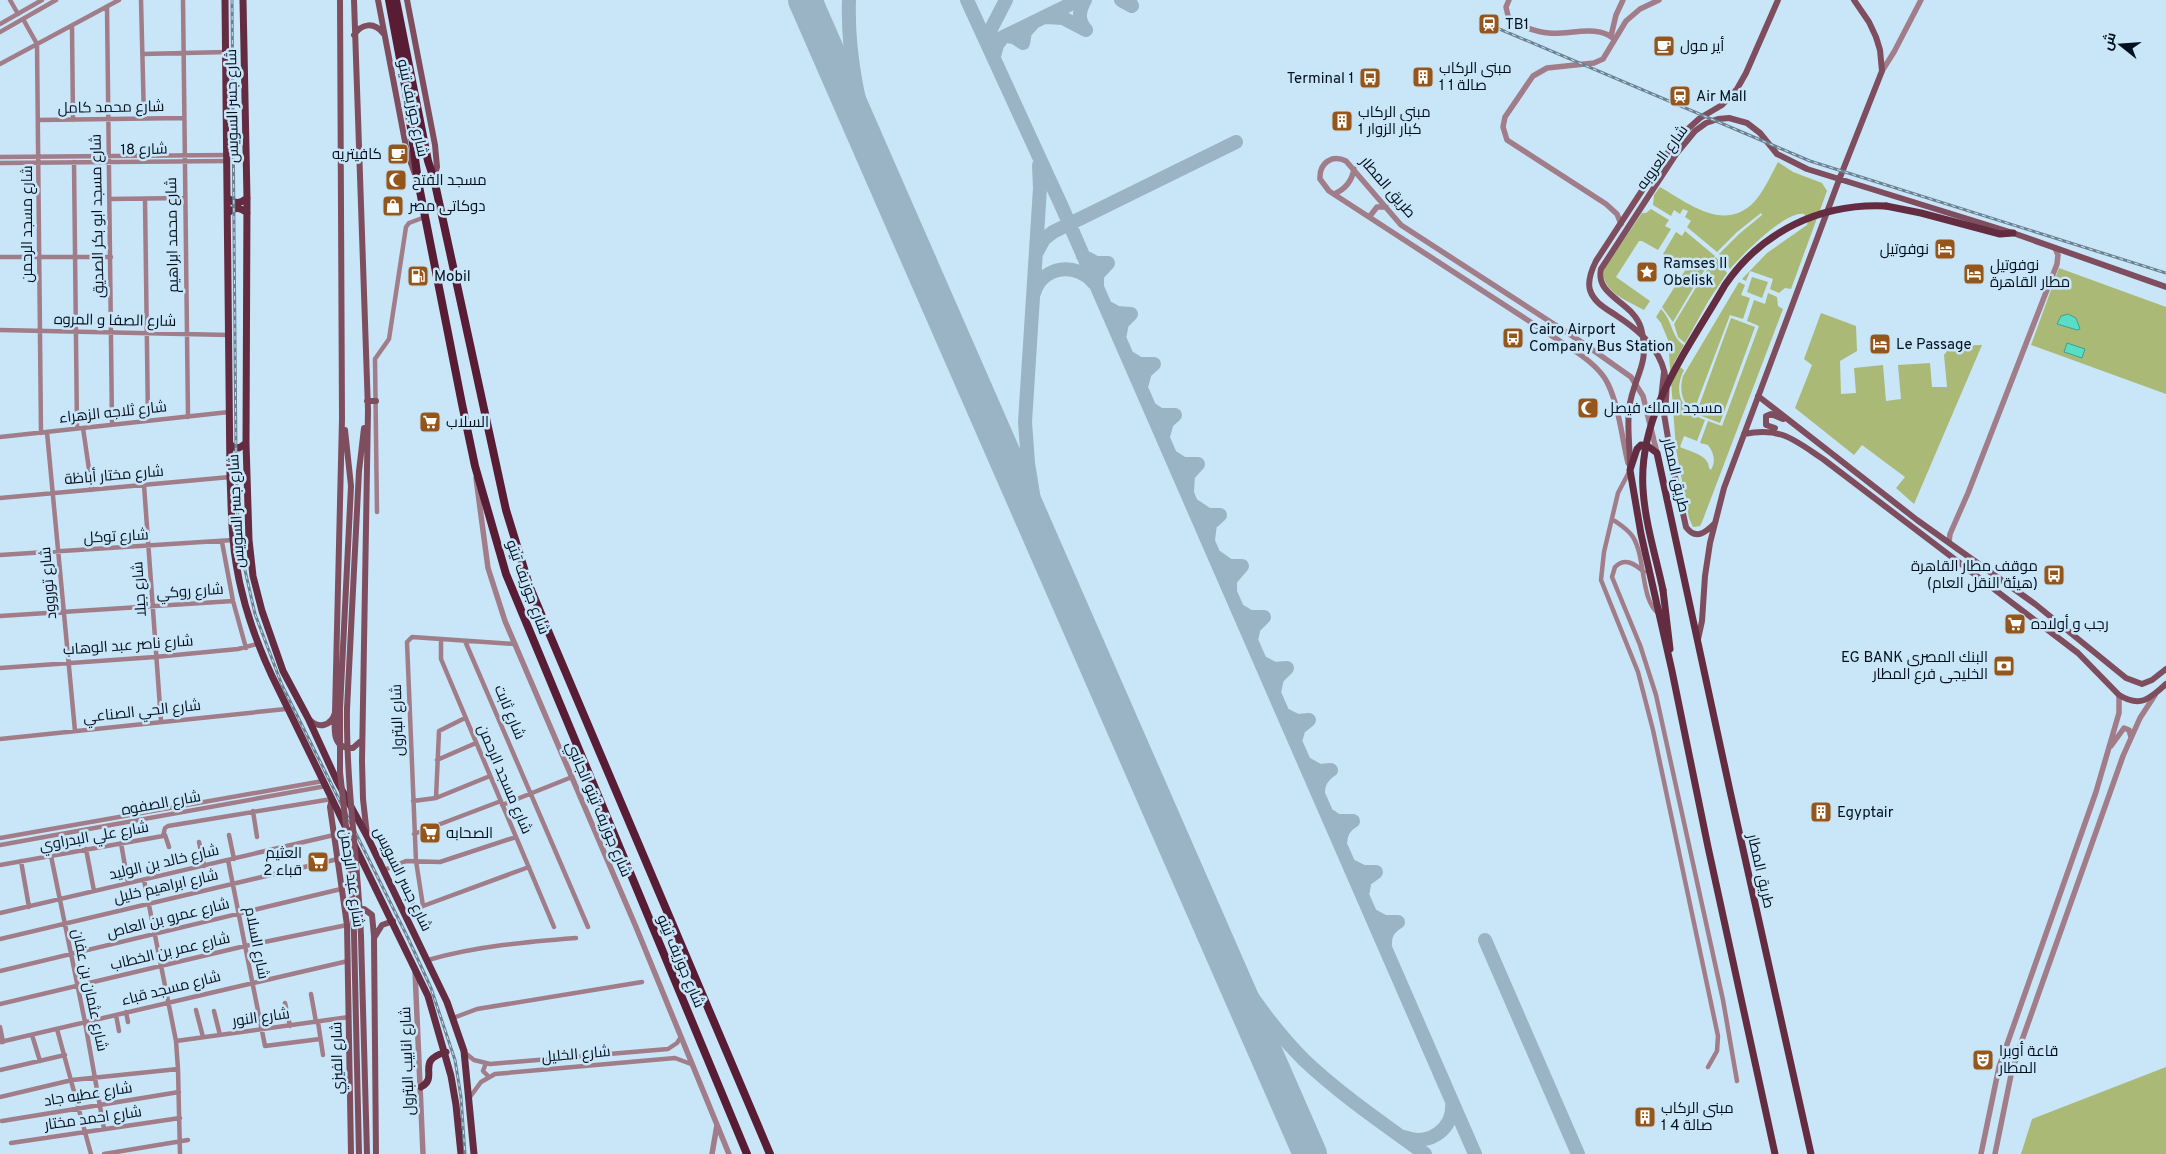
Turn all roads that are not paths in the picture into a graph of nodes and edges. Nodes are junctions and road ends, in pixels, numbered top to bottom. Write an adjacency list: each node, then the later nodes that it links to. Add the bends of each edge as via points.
1 (10, 0): 22 (street)
2 (42, 0): 22 (street)
3 (56, 0): 23 (street)
4 (119, 0): 21 (street)
5 (141, 0): 33 (street)
6 (183, 0): 32 (street, شارع محمد ابراهيم)
7 (225, 0): 31 (main road, شارع جسر السويس)
8 (243, 0): 57 (main road, شارع جسر السويس)
9 (340, 0): 94 (main road)
10 (354, 0): 28 (main road)
11 (378, 0): 27 (main road, شارع جوزيف تيتو)
12 (389, 0): 53 (highway)
13 (396, 0): 51 (highway)
14 (407, 0): 51 (main road, شارع جوزيف تيتو, via 435,145)
15 (1509, 0): 29 (street, via 1506,7 1509,20 1535,31 1604,33)
16 (1623, 0): 29 (street, via 1614,22)
17 (1659, 0): 29 (street, via 1630,17)
18 (1778, 0): 65 (main road, شارع العروبه, via 1737,89 1722,105 1700,118 1680,136)
19 (1854, 0): 35 (main road, via 1876,37)
20 (1921, 0): 35 (street)
21 (107, 7): 25 (street); 37 (street, شارع مسجد ابو بكر الصديق)
22 (18, 14): 24 (street)
23 (23, 18): 26 (street); 30 (street, شارع مسجد الرحمن)
24 (0, 24)
25 (72, 26): 30 (street); 40 (street)
26 (0, 32)
27 (384, 33): 28 (main road, via 374,25 368,25); 53 (main road, شارع جوزيف تيتو, via 407,152)
28 (354, 35): 90 (main road)
29 (1612, 38): 65 (street, via 1607,54 1598,62 1547,68 1536,73 1508,112 1503,127 1507,140 1606,204 1617,214)
30 (37, 44): 34 (street); 39 (street, شارع مسجد الرحمن)
31 (227, 52): 32 (street); 45 (main road, شارع جسر السويس)
32 (183, 53): 33 (street); 36 (street, شارع محمد ابراهيم)
33 (143, 54): 38 (street)
34 (0, 64)
35 (1882, 71): 52 (main road)
36 (184, 118): 38 (street, شارع محمد كامل); 44 (street, شارع محمد ابراهيم)
37 (108, 119): 38 (street, شارع محمد كامل); 40 (street, شارع محمد كامل); 41 (street, شارع مسجد ابو بكر الصديق)
38 (144, 119)
39 (39, 120): 40 (street, شارع محمد كامل); 42 (street, شارع مسجد الرحمن)
40 (73, 120)
41 (109, 155): 42 (street, شارع 18); 44 (street, شارع 18); 48 (street, شارع مسجد ابو بكر الصديق)
42 (39, 156): 43 (street, شارع 18); 46 (street, شارع مسجد الرحمن)
43 (0, 157)
44 (184, 158): 45 (street, شارع 18); 48 (street, شارع 18); 55 (street, شارع محمد ابراهيم)
45 (228, 158): 56 (main road, شارع جسر السويس)
46 (39, 162): 47 (street, شارع 18); 49 (street, شارع 18); 73 (street, شارع مسجد الرحمن)
47 (74, 162): 48 (street, شارع 18); 71 (street)
48 (109, 162): 58 (street, شارع مسجد ابو بكر الصديق)
49 (0, 163)
50 (1354, 169): 54 (street, via 1350,183); 54 (street, طريق المطار, via 1337,158 1323,164 1322,183); 60 (street, طريق المطار)
51 (434, 179): 303 (highway, شارع جوزيف تيتو, via 494,462 526,576)
52 (1839, 180): 67 (main road, شارع العروبه); 83 (main road, شارع العروبه, via 1782,158 1753,127 1742,121 1718,119 1700,127 1676,154 1599,276 1601,286 1637,318); 88 (main road)
53 (418, 181): 64 (highway, شارع جوزيف تيتو)
54 (1334, 194): 63 (street, طريق المطار)
55 (184, 198): 59 (street); 82 (street, شارع محمد ابراهيم)
56 (228, 198): 57 (main road, via 239,202); 62 (main road, شارع جسر السويس)
57 (247, 198): 61 (main road, شارع جسر السويس)
58 (110, 199): 59 (street); 72 (street, شارع مسجد ابو بكر الصديق)
59 (145, 199): 81 (street)
60 (1386, 208): 63 (street, via 1377,207); 66 (street, طريق المطار, via 1398,223)
61 (247, 212): 62 (main road, via 235,208); 104 (main road, شارع جسر السويس)
62 (228, 213): 84 (main road, شارع جسر السويس)
63 (1370, 216): 68 (street, طريق المطار)
64 (425, 218): 89 (street, via 409,223 405,230 389,339 376,359); 109 (highway, شارع جوزيف تيتو)
65 (1621, 224): 83 (main road, شارع العروبه, via 1592,268 1590,290 1602,306)
66 (1411, 232): 68 (street); 75 (street, طريق المطار)
67 (2013, 233): 69 (main road, شارع العروبه); 146 (main road, bridge, via 2000,234 1886,206 1856,206 1837,209 1790,226 1750,255 1731,277 1660,400 1646,443 1644,503 1663,590)
68 (1404, 240): 79 (street, طريق المطار)
69 (2055, 248): 74 (main road, شارع العروبه); 121 (street, via 2057,264)
70 (0, 257): 73 (street)
71 (74, 257): 72 (street); 73 (street); 78 (street)
72 (111, 257): 80 (street, شارع مسجد ابو بكر الصديق)
73 (40, 258): 77 (street, شارع مسجد الرحمن)
74 (2166, 287)
75 (1553, 325): 79 (street); 85 (street, طريق المطار)
76 (0, 330): 77 (street, شارع الصفا و المروه)
77 (40, 331): 78 (street, شارع الصفا و المروه); 100 (street, شارع مسجد الرحمن)
78 (75, 332): 80 (street, شارع الصفا و المروه); 98 (street)
79 (1548, 332): 86 (street, طريق المطار)
80 (112, 333): 81 (street, شارع الصفا و المروه); 97 (street, شارع مسجد ابو بكر الصديق)
81 (147, 333): 82 (street, شارع الصفا و المروه); 95 (street)
82 (186, 334): 84 (street, شارع الصفا و المروه); 93 (street, شارع محمد ابراهيم)
83 (1642, 334): 87 (main road, شارع العروبه, via 1644,362); 118 (main road, via 1653,346 1664,370 1667,391 1664,412 1686,527 1691,533 1698,534)
84 (229, 335): 92 (main road, شارع جسر السويس)
85 (1578, 340): 86 (street); 87 (street, طريق المطار)
86 (1572, 349): 110 (street, طريق المطار, via 1592,364 1608,383)
87 (1636, 382): 106 (street, طريق المطار); 110 (main road, شارع العروبه, via 1628,419)
88 (1758, 396): 96 (main road); 101 (main road)
89 (376, 400): 90 (main road); 116 (street)
90 (367, 401): 91 (main road)
91 (368, 410): 161 (main road); 221 (main road, bridge, via 359,471 347,709 348,770 358,872)
92 (229, 412): 93 (street, شارع ثلاجه الزهراء); 105 (main road, شارع جسر السويس)
93 (188, 417): 95 (street, شارع ثلاجه الزهراء)
94 (342, 419): 152 (main road); 152 (main road, via 349,452 351,486)
95 (148, 421): 97 (street, شارع ثلاجه الزهراء)
96 (1791, 422): 103 (main road, via 1771,414 1764,420 1768,426 1783,430); 121 (main road)
97 (112, 424): 98 (street, شارع ثلاجه الزهراء)
98 (80, 428): 99 (street, شارع ثلاجه الزهراء); 113 (street)
99 (47, 432): 100 (street, شارع ثلاجه الزهراء); 114 (street, شارع توروود)
100 (41, 433): 102 (street, شارع ثلاجه الزهراء)
101 (1744, 434): 103 (main road, via 1768,431); 118 (main road)
102 (0, 437)
103 (1792, 438): 126 (main road)
104 (246, 443): 105 (main road, via 237,449); 107 (main road, شارع جسر السويس)
105 (230, 444): 108 (main road, شارع جسر السويس)
106 (1657, 453): 110 (main road, via 1646,445 1640,446); 135 (main road, طريق المطار)
107 (246, 462): 108 (main road, via 236,461); 145 (main road, شارع جسر السويس, via 248,540 253,576)
108 (230, 466): 111 (main road, شارع جسر السويس)
109 (475, 466): 139 (street, شارع جوزيف تيتو الجانبي, via 488,568); 302 (highway, شارع جوزيف تيتو, via 508,578)
110 (1630, 470): 117 (street, via 1618,492); 133 (main road, طريق المطار)
111 (230, 477): 112 (street, شارع مختار أباظة); 119 (main road, شارع جسر السويس)
112 (144, 485): 113 (street, شارع مختار أباظة); 122 (street, شارع جيلا)
113 (92, 490): 114 (street, شارع مختار أباظة)
114 (54, 493): 115 (street, شارع مختار أباظة); 123 (street, شارع توروود)
115 (0, 498)
116 (377, 512)
117 (1612, 519): 128 (street, via 1632,535); 157 (street, via 1602,580 1638,672)
118 (1715, 523): 135 (main road)
119 (233, 540): 120 (street, شارع توكل); 138 (main road, شارع جسر السويس, via 245,604)
120 (222, 542): 122 (street, شارع توكل); 130 (street)
121 (1949, 542): 124 (main road)
122 (148, 547): 123 (street, شارع توكل); 131 (street, شارع جيلا)
123 (57, 551): 125 (street, شارع توكل); 132 (street, شارع توروود)
124 (1964, 553): 126 (main road, via 1962,559); 127 (main road)
125 (0, 555)
126 (1956, 561): 129 (main road)
127 (1979, 563): 129 (main road); 144 (main road, via 2131,680 2145,683)
128 (1644, 572): 133 (street, via 1650,606); 156 (street, via 1634,564 1624,562 1615,567 1612,577 1645,657)
129 (1971, 573): 150 (main road, via 2078,653)
130 (232, 601): 131 (street, شارع روكي); 140 (street)
131 (153, 606): 132 (street, شارع روكي); 141 (street, شارع جيلا)
132 (63, 612): 134 (street, شارع روكي); 142 (street, شارع توروود)
133 (1659, 615): 146 (main road, طريق المطار)
134 (0, 616)
135 (1698, 639): 305 (main road, طريق المطار)
136 (440, 640): 137 (street, شارع البترول); 154 (street, شارع مسجد الرحمن, via 441,659); 175 (street, شارع البترول, via 412,638 407,642)
137 (466, 641): 139 (street, شارع البترول); 172 (street, شارع ثابت)
138 (257, 644): 140 (street, شارع ناصر عبد الوهاب); 147 (main road, شارع جسر السويس)
139 (515, 644): 166 (street, شارع جوزيف تيتو الجانبي)
140 (246, 648): 141 (street, شارع ناصر عبد الوهاب)
141 (155, 657): 142 (street, شارع ناصر عبد الوهاب); 155 (street, شارع جيلا)
142 (68, 662): 143 (street, شارع ناصر عبد الوهاب); 158 (street, شارع توروود)
143 (0, 668)
144 (2166, 669)
145 (283, 671): 147 (main road); 153 (main road, شارع جسر السويس)
146 (1672, 671): 304 (main road, طريق المطار)
147 (272, 676): 151 (main road, شارع جسر السويس)
148 (2166, 684): 149 (main road)
149 (2157, 692): 150 (main road, via 2137,702); 159 (street)
150 (2119, 695): 163 (street, via 2119,713)
151 (286, 709): 155 (street, شارع الحي الصناعي); 167 (main road, شارع جسر السويس)
152 (337, 711): 153 (main road, via 331,721 323,725 314,724); 161 (main road, via 334,733 339,744 353,748); 221 (main road, bridge)
153 (308, 718): 182 (main road, شارع جسر السويس)
154 (465, 718): 162 (street, شارع مسجد الرحمن); 164 (street, via 439,731)
155 (161, 721): 158 (street, شارع الحي الصناعي)
156 (1663, 727): 157 (street); 169 (street)
157 (1653, 730): 171 (street)
158 (75, 731): 160 (street, شارع الحي الصناعي)
159 (2130, 737): 163 (street, via 2129,730 2124,728); 307 (street, via 2015,1060)
160 (0, 739)
161 (362, 740): 182 (main road)
162 (476, 743): 164 (street); 165 (street, شارع مسجد الرحمن)
163 (2109, 748): 306 (street, via 2004,1053)
164 (437, 760): 173 (street)
165 (490, 776): 173 (street); 176 (street, شارع مسجد الرحمن)
166 (572, 777): 172 (street); 256 (street, شارع جوزيف تيتو الجانبي)
167 (324, 783): 168 (street, شارع الصفوه); 170 (street, شارع الصفوه); 174 (main road, شارع جسر السويس)
168 (305, 784): 170 (street); 185 (street, شارع الصفوه)
169 (1677, 789): 171 (street); 275 (street)
170 (306, 790): 188 (street, شارع الصفوه)
171 (1666, 790): 269 (street, via 1718,1036 1717,1051)
172 (531, 794): 176 (street); 219 (street, شارع ثابت)
173 (436, 798): 175 (street)
174 (332, 799): 177 (street, شارع علي البدراوي); 181 (main road, شارع عبد الرحمن); 215 (main road, شارع جسر السويس)
175 (413, 801): 178 (street, شارع البترول)
176 (501, 803): 178 (street); 184 (street, شارع مسجد الرحمن)
177 (253, 811): 179 (street, شارع علي البدراوي, via 168,826); 183 (street)
178 (414, 834): 196 (street, شارع البترول)
179 (164, 835): 187 (street, شارع علي البدراوي); 189 (street)
180 (229, 835): 193 (street)
181 (334, 835): 192 (main road, شارع عبد الرحمن); 193 (street, شارع خالد بن الوليد)
182 (367, 836): 200 (main road, شارع جسر السويس)
183 (257, 837)
184 (516, 837): 196 (street, via 440,862); 199 (street, شارع مسجد الرحمن)
185 (0, 838)
186 (199, 842): 198 (street)
187 (121, 844): 190 (street, شارع علي البدراوي); 202 (street)
188 (0, 845)
189 (168, 847)
190 (86, 850): 191 (street, شارع علي البدراوي); 206 (street)
191 (52, 856): 195 (street, شارع علي البدراوي); 207 (street, شارع عثمان بن عفان)
192 (338, 858): 203 (street, شارع ابراهيم خليل); 205 (main road, شارع عبد الرحمن)
193 (234, 859): 194 (street, شارع خالد بن الوليد)
194 (228, 860): 198 (street, شارع خالد بن الوليد); 203 (street, شارع السلام)
195 (21, 862): 197 (street, شارع علي البدراوي); 209 (street)
196 (416, 862): 200 (street, via 402,862); 210 (street, شارع البترول)
197 (0, 866)
198 (204, 866): 201 (street, شارع خالد بن الوليد)
199 (529, 868): 210 (street); 218 (street, شارع مسجد الرحمن)
200 (384, 870): 214 (main road, شارع جسر السويس)
201 (144, 880): 202 (street, شارع خالد بن الوليد); 208 (street)
202 (128, 883): 206 (street, شارع خالد بن الوليد)
203 (232, 883): 208 (street, شارع ابراهيم خليل); 213 (street, شارع السلام)
204 (402, 883): 211 (street)
205 (341, 890): 213 (street, شارع عمرو بن العاص); 217 (main road, شارع عبد الرحمن)
206 (94, 892): 207 (street, شارع خالد بن الوليد)
207 (59, 900): 209 (street, شارع خالد بن الوليد); 216 (street, شارع عثمان بن عفان)
208 (148, 903): 216 (street, شارع ابراهيم خليل); 220 (street)
209 (29, 906): 212 (street, شارع خالد بن الوليد)
210 (423, 906): 211 (street)
211 (416, 910): 214 (street)
212 (0, 913)
213 (239, 914): 220 (street, شارع عمرو بن العاص); 225 (street, شارع السلام)
214 (406, 915): 227 (main road, شارع جسر السويس)
215 (393, 921): 222 (main road, via 379,928); 230 (main road, شارع جسر السويس)
216 (64, 924): 224 (street, شارع ابراهيم خليل); 226 (street, شارع عثمان بن عفان)
217 (347, 925): 222 (main road, via 351,912 357,909 367,911 373,918); 225 (street, شارع عمر بن الخطاب); 228 (main road, شارع عبد الرحمن)
218 (554, 927)
219 (588, 927)
220 (155, 934): 226 (street, شارع عمرو بن العاص); 229 (street)
221 (357, 935): 294 (main road); 295 (main road)
222 (374, 938): 296 (main road)
223 (576, 938): 227 (street, via 492,946)
224 (0, 939)
225 (245, 946): 229 (street, شارع عمر بن الخطاب); 232 (street, شارع السلام)
226 (70, 954): 231 (street, شارع عمرو بن العاص); 234 (street, شارع عثمان بن عفان)
227 (428, 960): 244 (main road, شارع جسر السويس)
228 (348, 961): 232 (street, شارع مسجد قباء); 243 (main road, شارع الفيزي)
229 (161, 966): 234 (street, شارع عمر بن الخطاب); 236 (street)
230 (415, 967): 262 (main road, شارع جسر السويس); 276 (street, شارع انابيب البترول)
231 (0, 971)
232 (252, 982): 236 (street, شارع مسجد قباء); 251 (street, شارع السلام)
233 (642, 982): 244 (street, via 477,1009)
234 (78, 986): 238 (street, شارع عمر بن الخطاب); 245 (street, شارع عثمان بن عفان)
235 (311, 994): 247 (street)
236 (168, 1002): 241 (street, شارع مسجد قباء); 258 (street)
237 (285, 1003): 248 (street)
238 (0, 1004)
239 (196, 1010): 255 (street)
240 (214, 1011): 254 (street)
241 (126, 1012): 242 (street, شارع مسجد قباء); 246 (street)
242 (116, 1015): 245 (street, شارع مسجد قباء); 252 (street)
243 (349, 1018): 247 (street, شارع النور); 293 (main road, شارع الفيزي)
244 (453, 1018): 261 (main road, شارع جسر السويس)
245 (85, 1022): 250 (street, شارع مسجد قباء); 273 (street, شارع عثمان بن عفان)
246 (128, 1022)
247 (317, 1022): 248 (street, شارع النور); 257 (street)
248 (290, 1026): 251 (street, شارع النور)
249 (0, 1027): 259 (street)
250 (58, 1029): 253 (street, شارع مسجد قباء); 263 (street)
251 (262, 1030): 254 (street, شارع النور); 257 (street, via 266,1047)
252 (119, 1031)
253 (32, 1035): 259 (street, شارع مسجد قباء); 266 (street)
254 (220, 1035): 255 (street, شارع النور)
255 (203, 1037): 258 (street, شارع النور)
256 (681, 1037): 260 (street); 268 (street, شارع جوزيف تيتو الجانبي)
257 (320, 1039): 264 (street)
258 (176, 1041): 270 (street)
259 (2, 1042)
260 (668, 1049): 265 (street, via 670,1054); 267 (street, شارع الخليل)
261 (464, 1051): 267 (street, via 474,1060); 279 (main road, شارع جسر السويس)
262 (446, 1052): 276 (main road, via 432,1057 428,1080); 298 (main road, شارع جسر السويس)
263 (65, 1054): 266 (street); 274 (street)
264 (322, 1055)
265 (667, 1058): 268 (street, شارع الخليل, via 679,1058); 272 (street, شارع الخليل)
266 (40, 1061): 271 (street)
267 (486, 1064): 272 (street, via 483,1071)
268 (692, 1064): 284 (street, شارع جوزيف تيتو الجانبي)
269 (1708, 1067)
270 (178, 1069): 273 (street); 277 (street)
271 (0, 1070)
272 (488, 1076): 279 (street)
273 (95, 1078): 274 (street); 280 (street, شارع عثمان بن عفان)
274 (72, 1080): 278 (street); 281 (street)
275 (1737, 1081)
276 (421, 1088): 297 (street, شارع انابيب البترول)
277 (179, 1092): 280 (street, شارع عطيه جاد); 282 (street)
278 (0, 1097)
279 (470, 1097): 299 (main road, شارع جسر السويس)
280 (100, 1104): 281 (street, شارع عطيه جاد); 285 (street, شارع عثمان بن عفان)
281 (80, 1108): 283 (street, شارع عطيه جاد); 286 (street)
282 (180, 1118): 285 (street, شارع احمد مختار); 288 (street)
283 (2, 1121)
284 (717, 1125): 300 (street); 301 (street, شارع جوزيف تيتو الجانبي)
285 (104, 1129): 286 (street, شارع احمد مختار)
286 (86, 1132): 289 (street, شارع احمد مختار); 290 (street)
287 (188, 1140): 288 (street)
288 (180, 1141): 291 (street); 292 (street)
289 (11, 1143)
290 (91, 1154)
291 (104, 1154)
292 (180, 1154)
293 (351, 1154)
294 (359, 1154)
295 (367, 1154)
296 (376, 1154)
297 (422, 1154)
298 (461, 1154)
299 (474, 1154)
300 (712, 1154)
301 (729, 1154)
302 (747, 1154)
303 (770, 1154)
304 (1775, 1154)
305 (1811, 1154)
306 (1981, 1154)
307 (1995, 1154)

